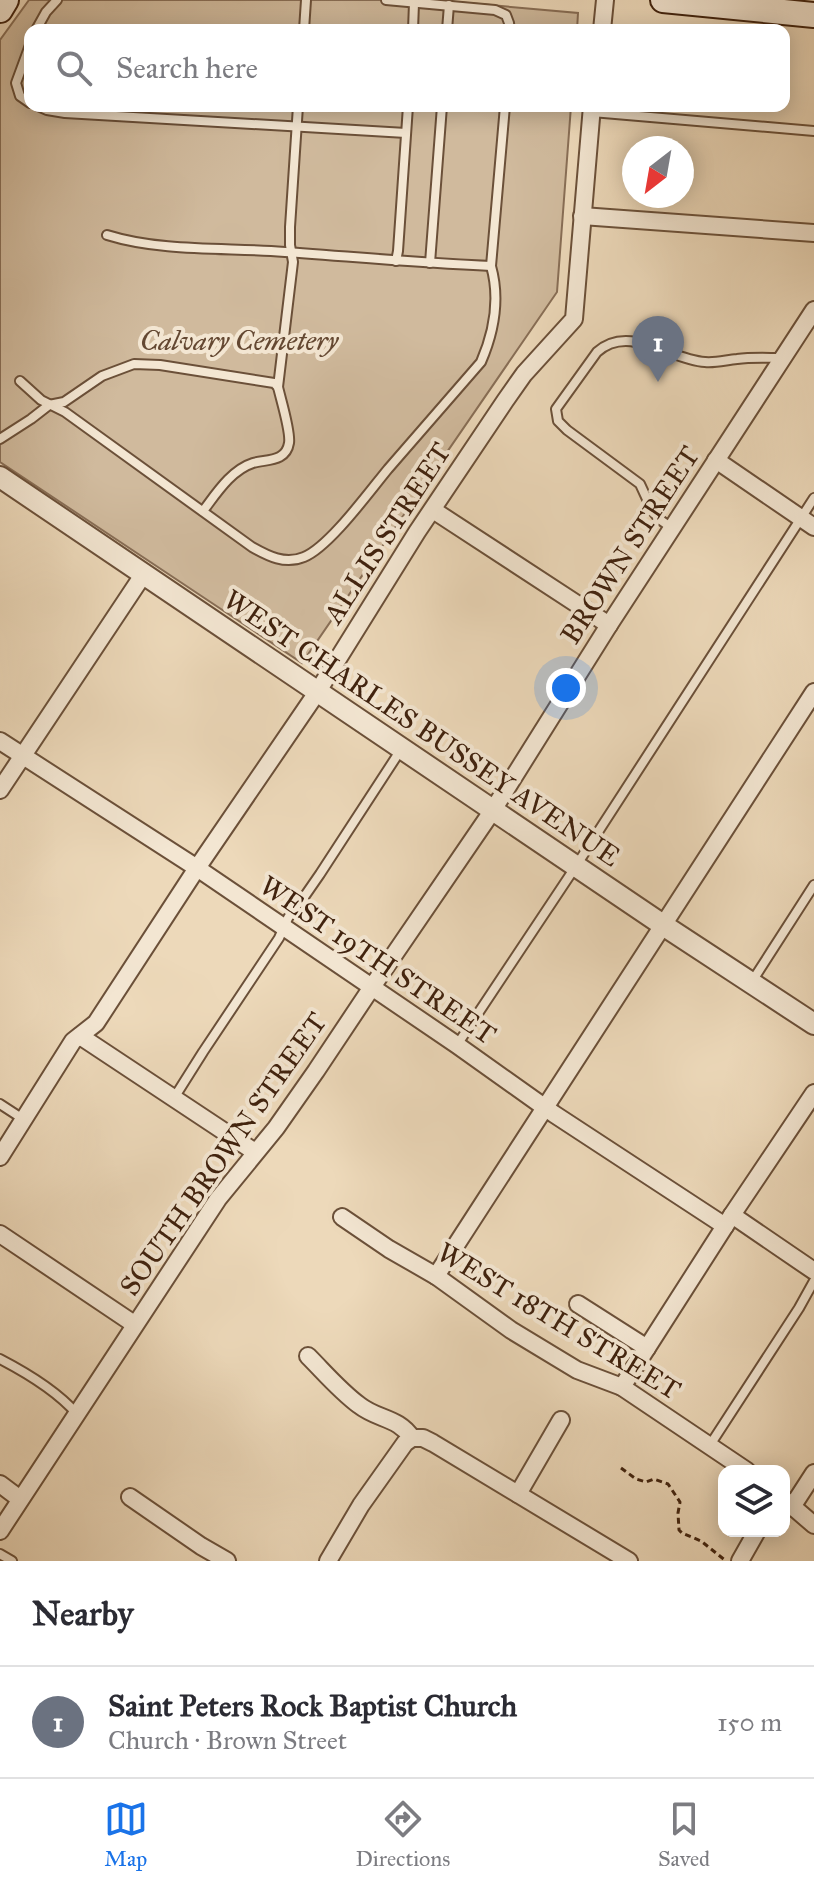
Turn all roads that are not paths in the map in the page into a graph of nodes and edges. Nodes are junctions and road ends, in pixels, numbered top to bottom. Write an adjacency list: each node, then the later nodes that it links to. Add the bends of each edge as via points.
1 (6, 0): 10 (main road)
2 (57, 0): 12 (lane)
3 (306, 0): 13 (lane)
4 (386, 0): 7 (lane)
5 (605, 0): 17 (street)
6 (663, 0): 8 (main road)
7 (414, 3): 9 (lane); 14 (lane)
8 (752, 4): 11 (main road)
9 (449, 5): 15 (lane); 16 (lane, via 495,10 506,15)
10 (0, 10)
11 (814, 15)
12 (39, 24)
13 (304, 24)
14 (413, 24)
15 (447, 24)
16 (508, 24)
17 (603, 24)
18 (24, 61): 19 (lane, via 16,83)
19 (24, 99)
20 (59, 112): 27 (lane)
21 (298, 112): 27 (lane)
22 (408, 112): 29 (lane)
23 (442, 112): 35 (lane)
24 (504, 112): 36 (lane)
25 (592, 112): 30 (street, ALLIS STREET)
26 (622, 112): 28 (lane)
27 (297, 126): 29 (lane); 33 (lane)
28 (814, 131)
29 (406, 133): 34 (lane)
30 (582, 216): 31 (street); 46 (street, ALLIS STREET, via 574,319 524,374)
31 (814, 233)
32 (107, 235): 33 (lane, via 158,245)
33 (291, 253): 34 (lane); 40 (lane)
34 (396, 261): 35 (lane)
35 (430, 263): 36 (lane)
36 (491, 266): 47 (lane, via 494,321 481,362 315,551 297,560 271,558)
37 (814, 310): 38 (street, BROWN STREET)
38 (782, 358): 43 (street, BROWN STREET); 49 (lane, via 705,362 644,343 604,345 556,409 567,430 640,484 652,510)
39 (20, 381): 41 (lane)
40 (278, 387): 41 (lane, via 134,364); 47 (lane, via 289,434 286,451 277,459 241,469)
41 (49, 405): 42 (lane); 47 (lane)
42 (0, 439)
43 (716, 460): 48 (street); 49 (street, BROWN STREET)
44 (0, 477): 50 (street, WEST CHARLES BUSSEY AVENUE)
45 (814, 498): 48 (lane)
46 (433, 510): 51 (street); 52 (street, ALLIS STREET)
47 (203, 511)
48 (807, 522): 59 (lane)
49 (672, 528): 51 (street, BROWN STREET)
50 (143, 575): 52 (street, WEST CHARLES BUSSEY AVENUE); 56 (street)
51 (609, 625): 58 (street, BROWN STREET)
52 (318, 691): 55 (street, WEST CHARLES BUSSEY AVENUE); 60 (street, ALLIS STREET)
53 (814, 692): 62 (street)
54 (0, 741): 56 (street, WEST 19TH STREET)
55 (402, 748): 58 (street, WEST CHARLES BUSSEY AVENUE); 63 (lane)
56 (23, 757): 57 (street); 60 (street, WEST 19TH STREET)
57 (0, 790)
58 (493, 810): 59 (street, WEST CHARLES BUSSEY AVENUE); 65 (street, SOUTH BROWN STREET)
59 (576, 866): 62 (street, WEST CHARLES BUSSEY AVENUE); 68 (lane)
60 (197, 868): 63 (street, WEST 19TH STREET); 67 (street, ALLIS STREET, via 96,1023)
61 (814, 885): 64 (lane)
62 (663, 925): 64 (street, WEST CHARLES BUSSEY AVENUE); 72 (street)
63 (284, 927): 65 (street, WEST 19TH STREET); 70 (lane)
64 (751, 983): 66 (street, WEST CHARLES BUSSEY AVENUE)
65 (372, 987): 68 (street, WEST 19TH STREET); 74 (street, SOUTH BROWN STREET)
66 (814, 1024)
67 (80, 1036): 70 (street); 73 (street, ALLIS STREET)
68 (457, 1045): 72 (street, WEST 19TH STREET)
69 (814, 1093): 77 (street)
70 (174, 1098): 74 (street)
71 (0, 1104): 73 (lane)
72 (546, 1109): 77 (street, WEST 19TH STREET); 80 (street)
73 (24, 1121): 75 (street, ALLIS STREET)
74 (255, 1152): 83 (street, SOUTH BROWN STREET)
75 (0, 1157)
76 (342, 1217): 80 (street, WEST 18TH STREET)
77 (728, 1220): 79 (street, WEST 19TH STREET); 84 (street)
78 (0, 1234): 83 (street)
79 (814, 1271)
80 (436, 1276): 87 (street, WEST 18TH STREET, via 577,1370)
81 (814, 1281): 91 (lane)
82 (578, 1304): 84 (street)
83 (134, 1324): 88 (street, SOUTH BROWN STREET)
84 (647, 1348): 87 (street)
85 (308, 1356): 90 (street, via 357,1404 402,1425)
86 (0, 1359): 88 (lane)
87 (622, 1387): 91 (street, WEST 18TH STREET)
88 (77, 1414): 97 (street, SOUTH BROWN STREET)
89 (561, 1420): 95 (street)
90 (412, 1438): 95 (street, via 433,1443); 107 (street, via 361,1505)
91 (709, 1446): 92 (street, WEST 18TH STREET)
92 (738, 1465)
93 (814, 1473): 98 (street)
94 (0, 1484): 97 (street)
95 (518, 1494): 104 (street)
96 (130, 1497): 106 (street)
97 (20, 1499): 101 (street, SOUTH BROWN STREET)
98 (790, 1501)
99 (790, 1507): 100 (street)
100 (814, 1525)
101 (0, 1531)
102 (754, 1537): 108 (street)
103 (0, 1554): 105 (lane)
104 (622, 1559)
105 (12, 1561)
106 (227, 1561)
107 (328, 1561)
108 (740, 1561)

